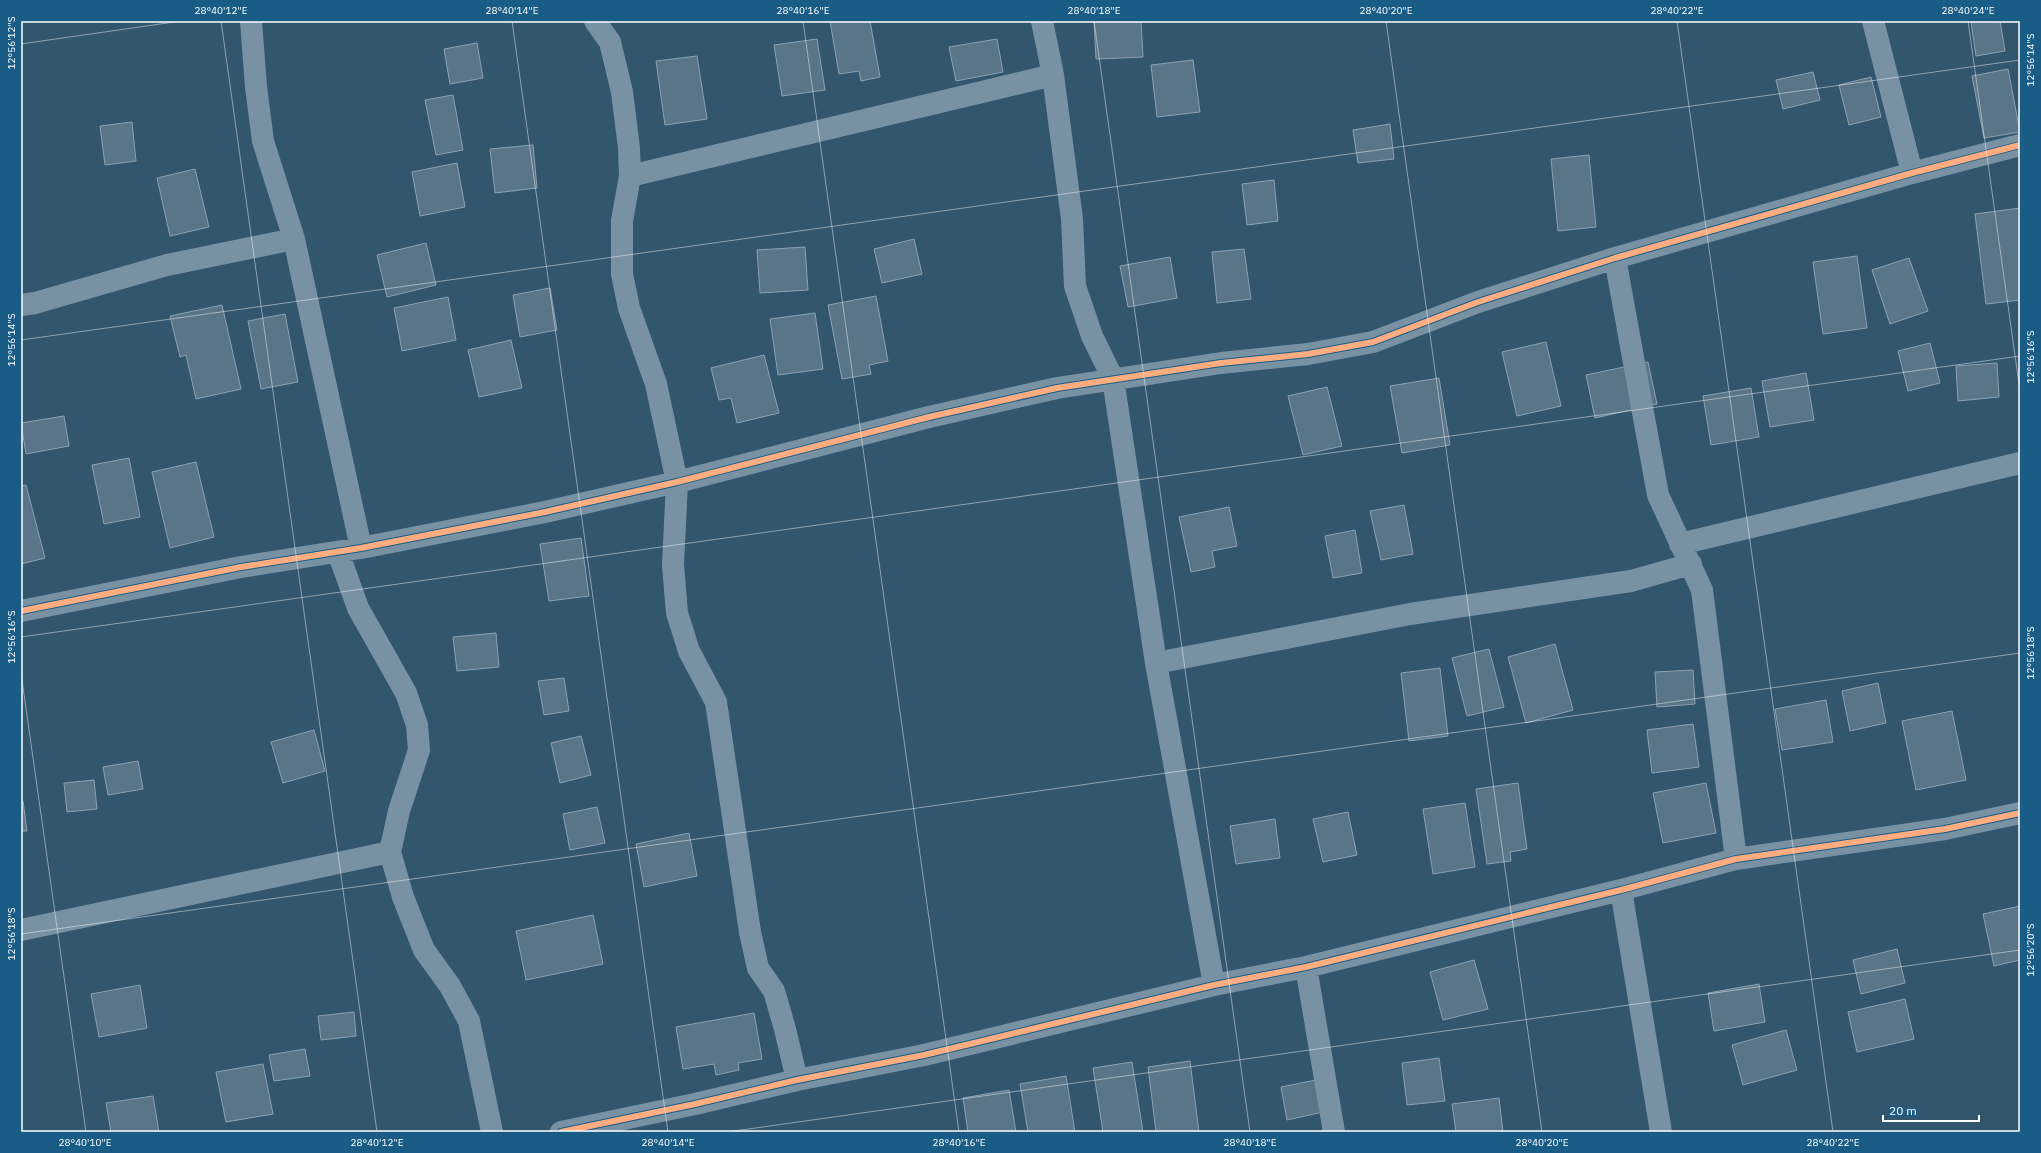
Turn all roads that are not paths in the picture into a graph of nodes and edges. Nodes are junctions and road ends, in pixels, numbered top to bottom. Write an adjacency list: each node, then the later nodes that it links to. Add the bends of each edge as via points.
1 (251, 21): 9 (street, via 263,141)
2 (595, 21): 8 (street, via 610,42 622,92)
3 (1042, 21): 5 (street)
4 (1873, 21): 7 (street)
5 (1053, 75): 8 (street); 12 (street, via 1072,219 1075,286 1092,336)
6 (2020, 145): 7 (street)
7 (1912, 173): 10 (street)
8 (630, 176): 14 (street, via 622,221 622,274 630,308 656,384)
9 (294, 239): 11 (street, via 167,265 35,303); 16 (street)
10 (1615, 258): 12 (street, via 1478,302 1373,342 1308,354 1221,363); 15 (street, via 1658,495)
11 (21, 304)
12 (1113, 379): 14 (street, via 1058,388 930,417); 20 (street)
13 (2020, 463): 15 (street)
14 (677, 482): 16 (street, via 546,512); 28 (street, via 673,565 677,613 689,651 716,702 750,932 758,968 774,991)
15 (1680, 544): 18 (street)
16 (361, 548): 17 (street)
17 (338, 552): 19 (street, via 241,566); 22 (street, via 358,608 406,693 417,725 419,750 399,811)
18 (1691, 564): 20 (street, via 1631,581 1410,614); 23 (street, via 1702,590)
19 (21, 611)
20 (1156, 663): 27 (street)
21 (2020, 813): 23 (street, via 1945,829)
22 (390, 852): 25 (street); 29 (street, via 403,897 424,950 450,986 469,1021)
23 (1736, 859): 24 (street)
24 (1621, 890): 26 (street); 32 (street)
25 (21, 930)
26 (1306, 967): 27 (street); 31 (street)
27 (1214, 985): 28 (street, via 924,1055)
28 (797, 1080): 30 (street)
29 (492, 1132)
30 (561, 1132)
31 (1334, 1132)
32 (1661, 1132)

